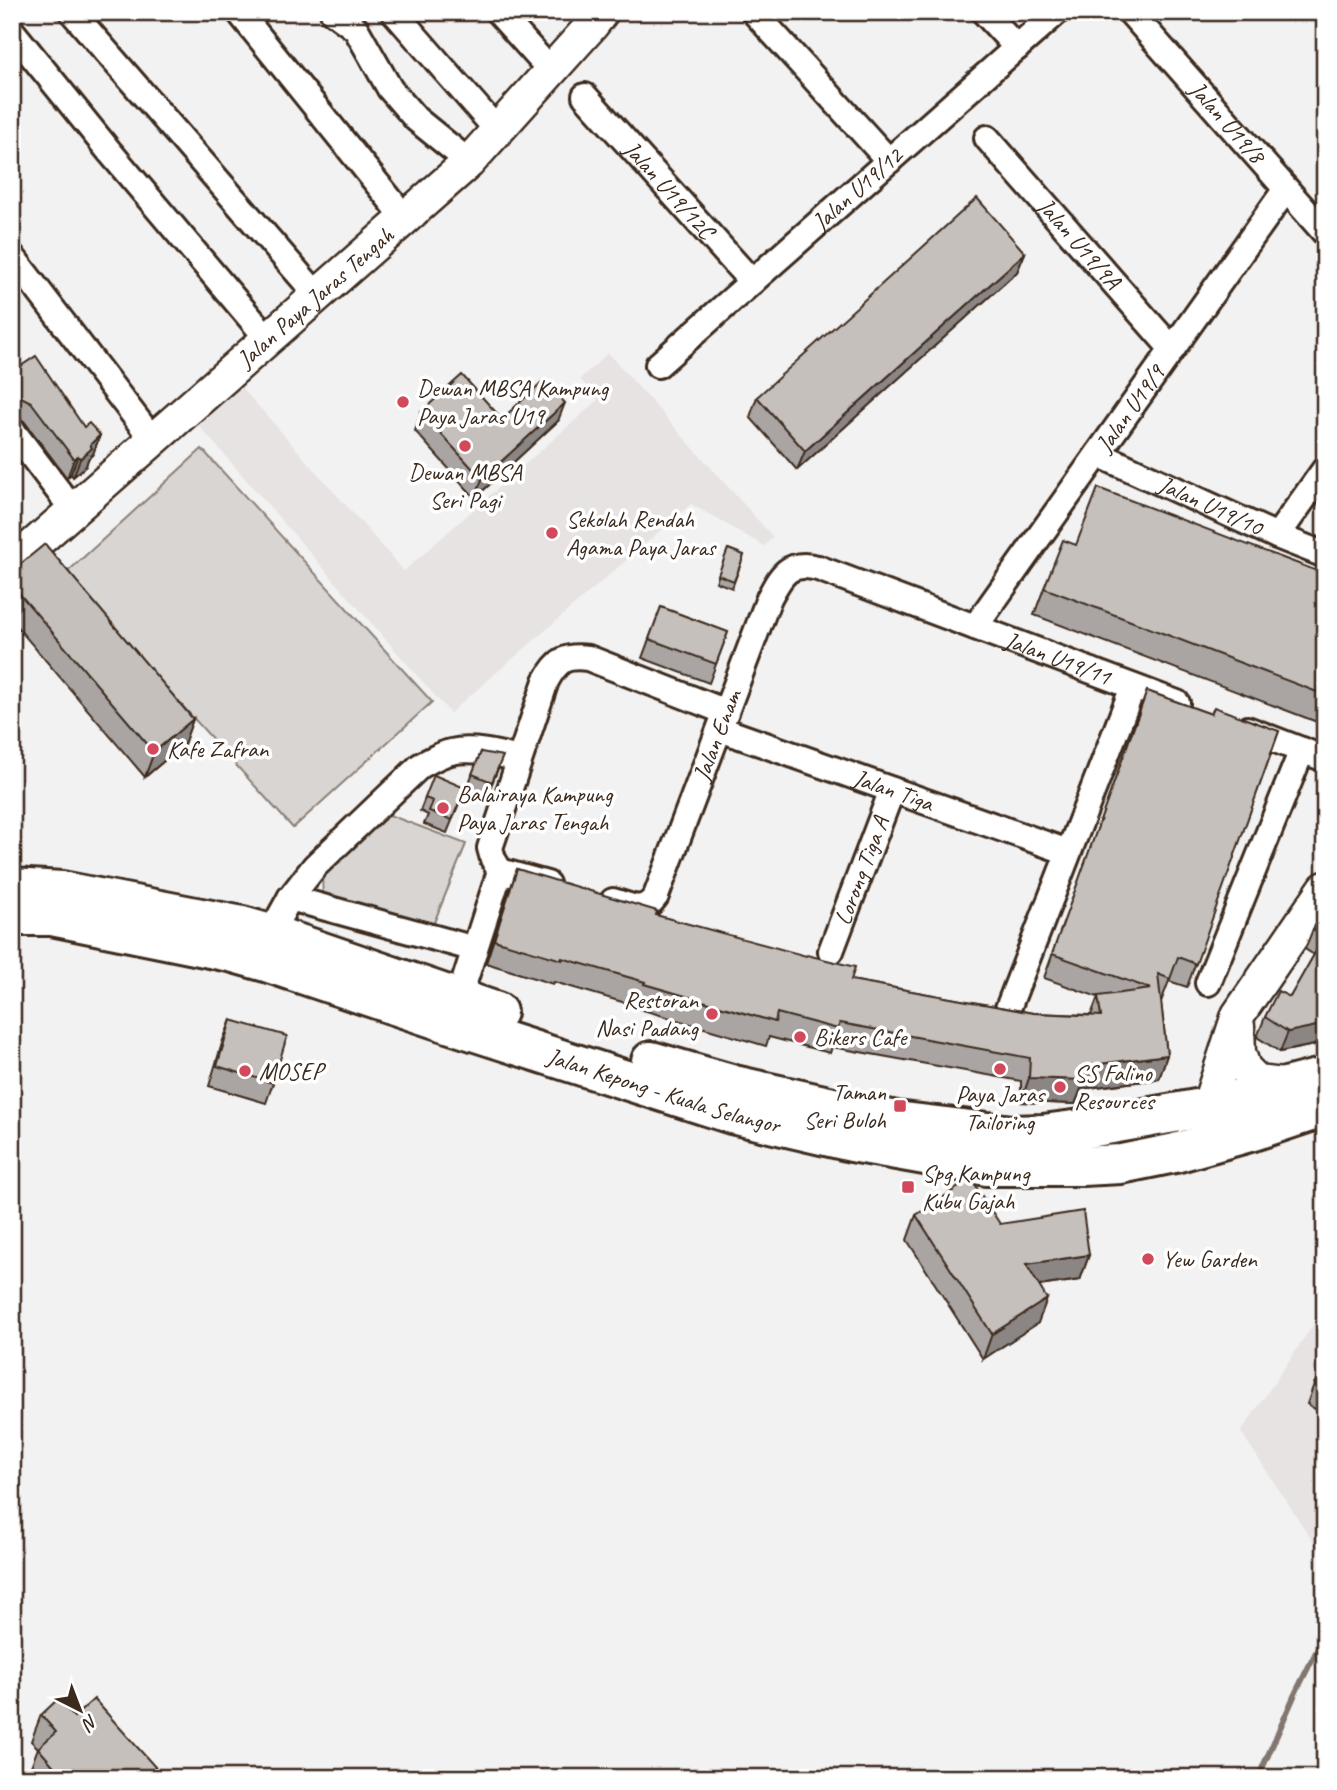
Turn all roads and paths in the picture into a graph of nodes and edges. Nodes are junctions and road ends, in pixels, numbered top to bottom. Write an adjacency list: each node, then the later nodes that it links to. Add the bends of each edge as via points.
1 (72, 12): 24 (street)
2 (239, 12): 20 (street)
3 (333, 12): 18 (street, via 356,29 390,89 416,119)
4 (394, 12): 15 (street)
5 (498, 12): 13 (street)
6 (754, 12): 17 (street)
7 (984, 12): 12 (street)
8 (1057, 12): 12 (street, Jalan U19/12)
9 (1130, 12): 19 (street, Jalan U19/8)
10 (592, 17): 13 (street, Jalan Paya Jaras Tengah)
11 (12, 31): 25 (street)
12 (1017, 48): 17 (street, Jalan U19/12)
13 (551, 71): 15 (street, Jalan Paya Jaras Tengah)
14 (585, 96): 23 (street, Jalan U19/12C)
15 (497, 130): 18 (street, Jalan Paya Jaras Tengah)
16 (987, 138): 26 (street, Jalan U19/9A)
17 (889, 161): 23 (street, Jalan U19/12)
18 (469, 162): 20 (street, Jalan Paya Jaras Tengah)
19 (1286, 189): 21 (street, Jalan U19/8); 26 (street, Jalan U19/9)
20 (405, 218): 24 (street, Jalan Paya Jaras Tengah)
21 (1325, 233)
22 (12, 256): 29 (street)
23 (752, 282): 27 (street, Jalan U19/12)
24 (317, 295): 25 (street, Jalan Paya Jaras Tengah)
25 (268, 339): 29 (street, Jalan Paya Jaras Tengah)
26 (1172, 349): 30 (street, Jalan U19/9)
27 (658, 365)
28 (12, 430): 32 (street)
29 (153, 440): 32 (street, Jalan Paya Jaras Tengah)
30 (1098, 454): 33 (street, Jalan U19/10); 37 (street, Jalan U19/9)
31 (1325, 469): 33 (street)
32 (73, 510): 35 (street, Jalan Paya Jaras Tengah)
33 (1277, 536): 34 (street, Jalan U19/10)
34 (1325, 555)
35 (12, 564)
36 (791, 568): 37 (street, Jalan U19/11, via 805,564 818,568); 40 (street, Jalan Enam, via 769,598)
37 (975, 627): 38 (street, Jalan U19/11)
38 (1133, 687): 39 (street, Jalan U19/11); 45 (street)
39 (1198, 711)
40 (723, 720): 43 (street, Jalan Tiga, via 575,656 553,668); 44 (street, Jalan Tiga); 46 (street, Jalan Enam, via 656,896 648,906 637,908)
41 (1224, 721): 42 (street)
42 (1313, 755): 54 (street)
43 (519, 759): 46 (street, Jalan Tiga, via 490,848); 49 (street, via 453,751 419,766 314,866)
44 (892, 790): 45 (street, Jalan Tiga); 53 (street, Lorong Tiga A)
45 (1068, 852): 56 (street)
46 (500, 871): 52 (street)
47 (12, 888): 51 (highway, Jalan Kepong - Kuala Selangor, via 62,891)
48 (1325, 888): 57 (street)
49 (290, 898): 51 (street); 52 (street)
50 (12, 916): 61 (highway, Jalan Kepong - Kuala Selangor, via 51,916 233,953 732,1114)
51 (270, 934): 55 (highway, Jalan Kepong - Kuala Selangor)
52 (475, 949): 55 (street)
53 (831, 951)
54 (1208, 983)
55 (459, 998): 60 (highway, Jalan Kepong - Kuala Selangor, via 558,1034 734,1085 896,1121 1013,1135 1043,1134)
56 (1007, 1012)
57 (1238, 1014): 58 (street, via 1239,1052 1244,1068 1258,1082); 60 (street)
58 (1308, 1082): 60 (highway, Jalan Kepong - Kuala Selangor)
59 (1325, 1104): 60 (highway, via 1247,1121 1224,1118); 61 (highway, Jalan Kepong - Kuala Selangor, via 1253,1131 1121,1164)
60 (1208, 1107): 61 (highway, via 1185,1132 1146,1144)
61 (987, 1166)

